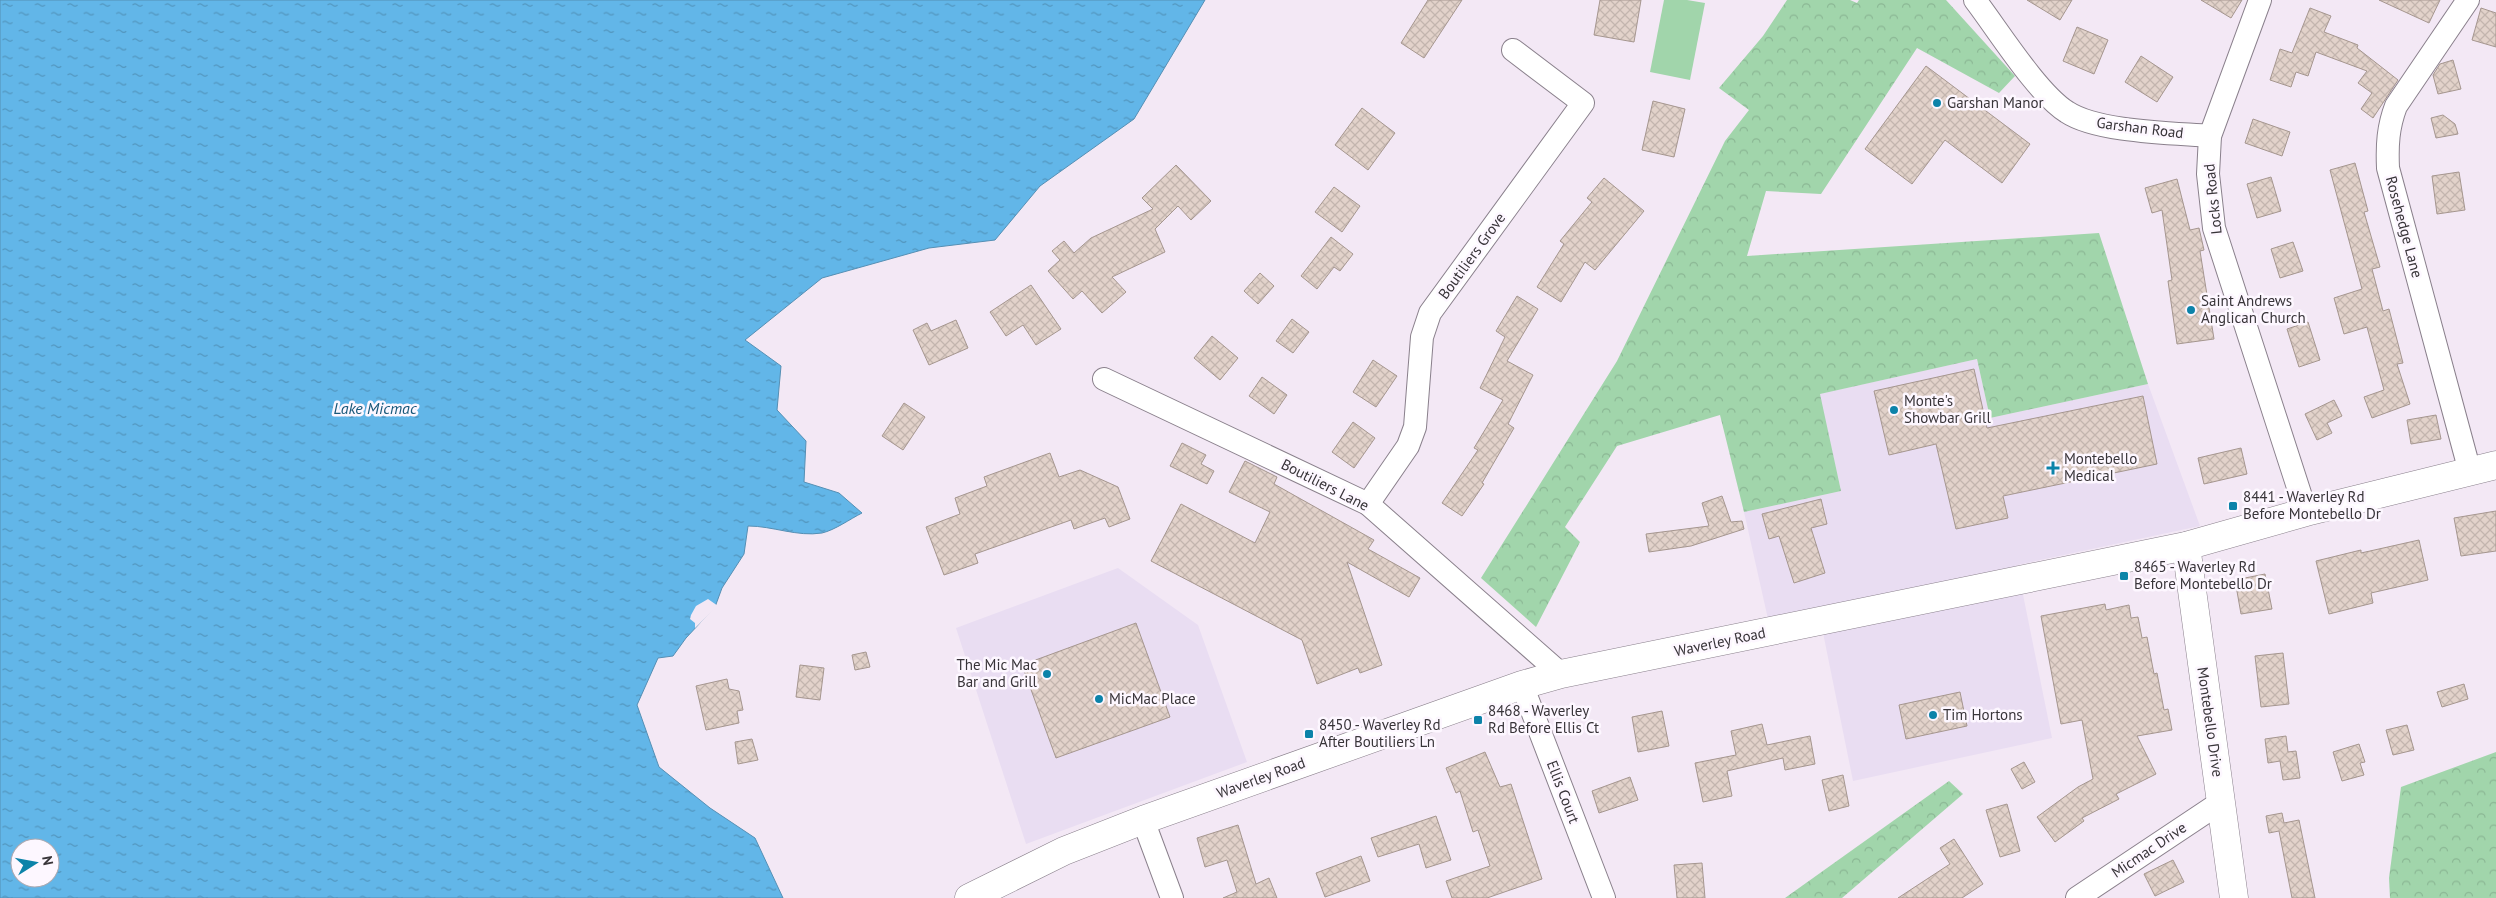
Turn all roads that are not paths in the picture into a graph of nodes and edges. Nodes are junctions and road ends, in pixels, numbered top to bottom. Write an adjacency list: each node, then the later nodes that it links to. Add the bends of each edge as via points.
1 (1976, 0): 5 (street, Garshan Road, via 2043,91 2066,112 2110,126)
2 (2260, 0): 5 (street, Locks Road)
3 (2468, 0): 8 (street, Rosehedge Lane, via 2396,106 2387,141 2388,168)
4 (1513, 50): 9 (street, Boutiliers Grove, via 1584,103 1430,314 1422,337 1414,427 1408,446)
5 (2210, 136): 10 (street, Locks Road, via 2208,174 2214,228)
6 (1104, 379): 9 (street, Boutiliers Lane)
7 (2496, 465): 8 (main road, Waverley Road)
8 (2470, 472): 10 (main road, Waverley Road)
9 (1368, 504): 12 (street, Boutiliers Lane)
10 (2306, 512): 11 (main road, Waverley Road)
11 (2186, 546): 12 (main road, Waverley Road); 14 (main road, Montebello Drive)
12 (1561, 674): 13 (main road, Waverley Road)
13 (1522, 686): 15 (main road, Waverley Road); 18 (street, Ellis Court)
14 (2221, 802): 19 (street, Micmac Drive); 20 (main road, Montebello Drive)
15 (1143, 820): 16 (main road, Waverley Road, via 1064,851); 17 (street)
16 (969, 898)
17 (1172, 898)
18 (1604, 898)
19 (2077, 898)
20 (2234, 898)

